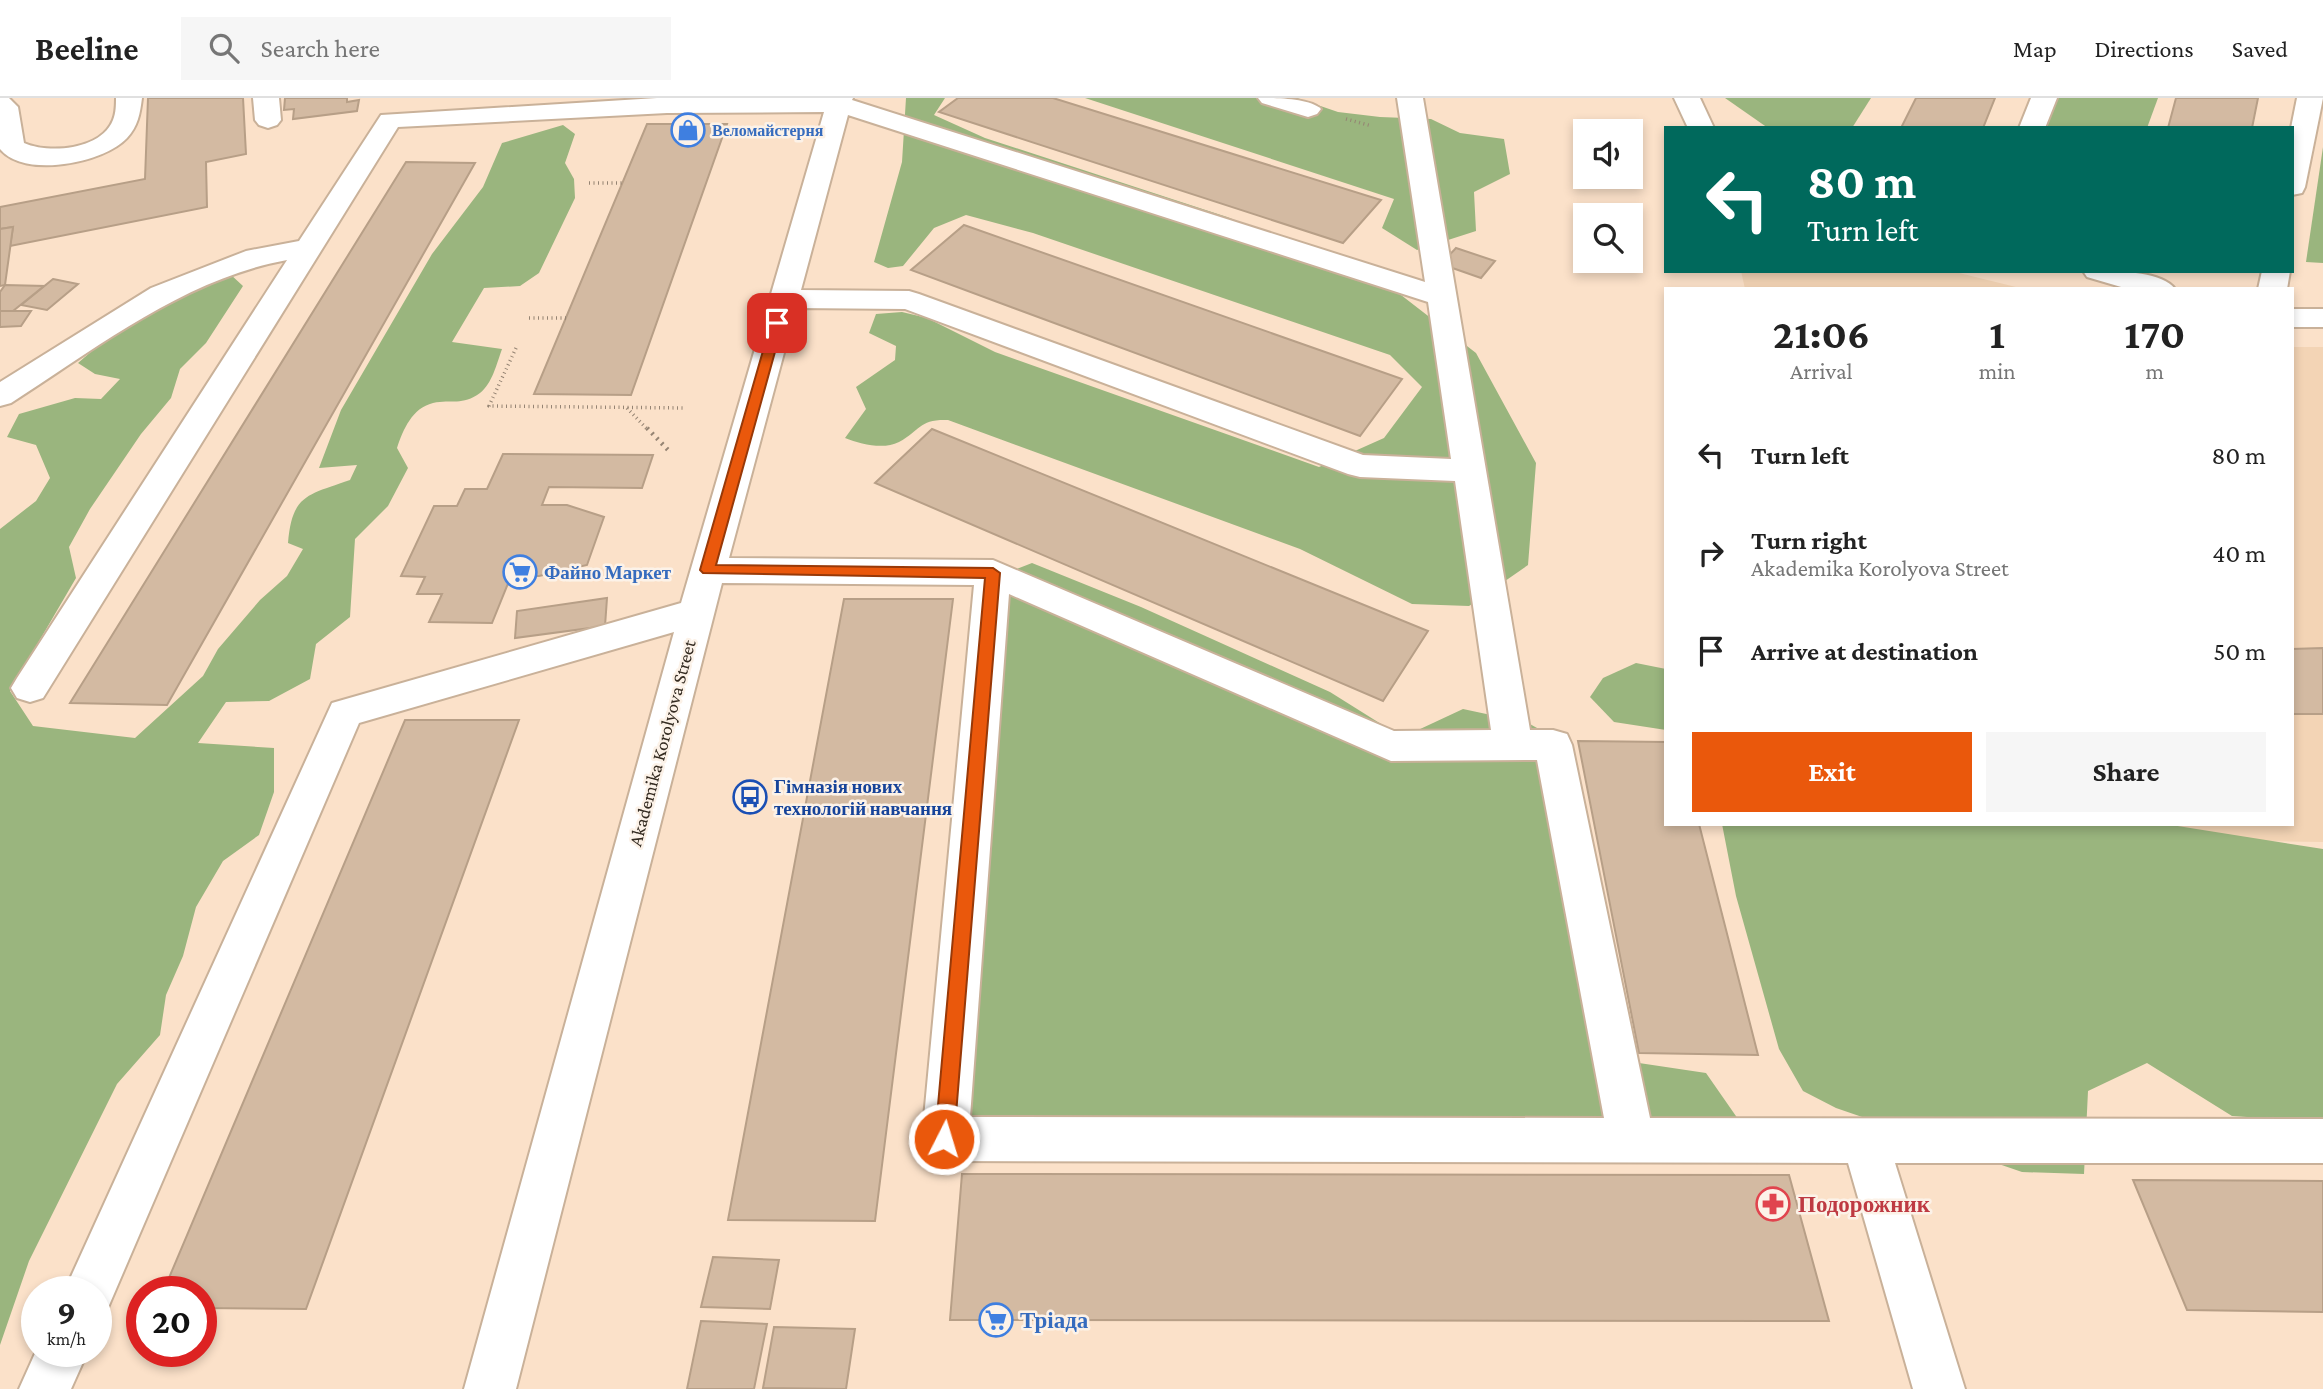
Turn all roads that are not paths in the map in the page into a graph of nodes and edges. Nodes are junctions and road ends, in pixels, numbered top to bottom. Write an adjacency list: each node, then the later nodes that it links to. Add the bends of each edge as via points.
1 (129, 98): 9 (street, via 126,121 114,136 75,155 53,157 29,155 12,147 5,107)
2 (1271, 98): 10 (street)
3 (1410, 98): 17 (street)
4 (1687, 98): 11 (street)
5 (2044, 98): 12 (street)
6 (2310, 98): 13 (street)
7 (839, 101): 8 (street); 17 (street); 18 (street, Akademika Korolyova Street)
8 (639, 102): 14 (street, via 390,120)
9 (0, 103)
10 (1308, 108)
11 (1700, 126)
12 (2033, 126)
13 (2294, 177)
14 (310, 247): 21 (street, via 256,257 161,294); 26 (street)
15 (2105, 273): 16 (street)
16 (2154, 287)
17 (1441, 297): 22 (street)
18 (784, 299): 22 (street, via 909,300 1360,466); 23 (street, Akademika Korolyova Street)
19 (2294, 318): 20 (street)
20 (2323, 318)
21 (0, 396)
22 (1469, 471): 27 (street)
23 (708, 570): 24 (street); 25 (street, Akademika Korolyova Street)
24 (993, 573): 27 (street, via 1391,746); 28 (street, via 944,1139)
25 (696, 612): 31 (street, via 345,713); 34 (street, Akademika Korolyova Street)
26 (30, 688)
27 (1513, 746): 28 (street, via 1553,746)
28 (1632, 1139): 29 (street)
29 (1865, 1140): 30 (street); 35 (street)
30 (2323, 1141)
31 (96, 1276)
32 (55, 1367): 33 (street)
33 (46, 1389)
34 (490, 1389)
35 (1939, 1389)

